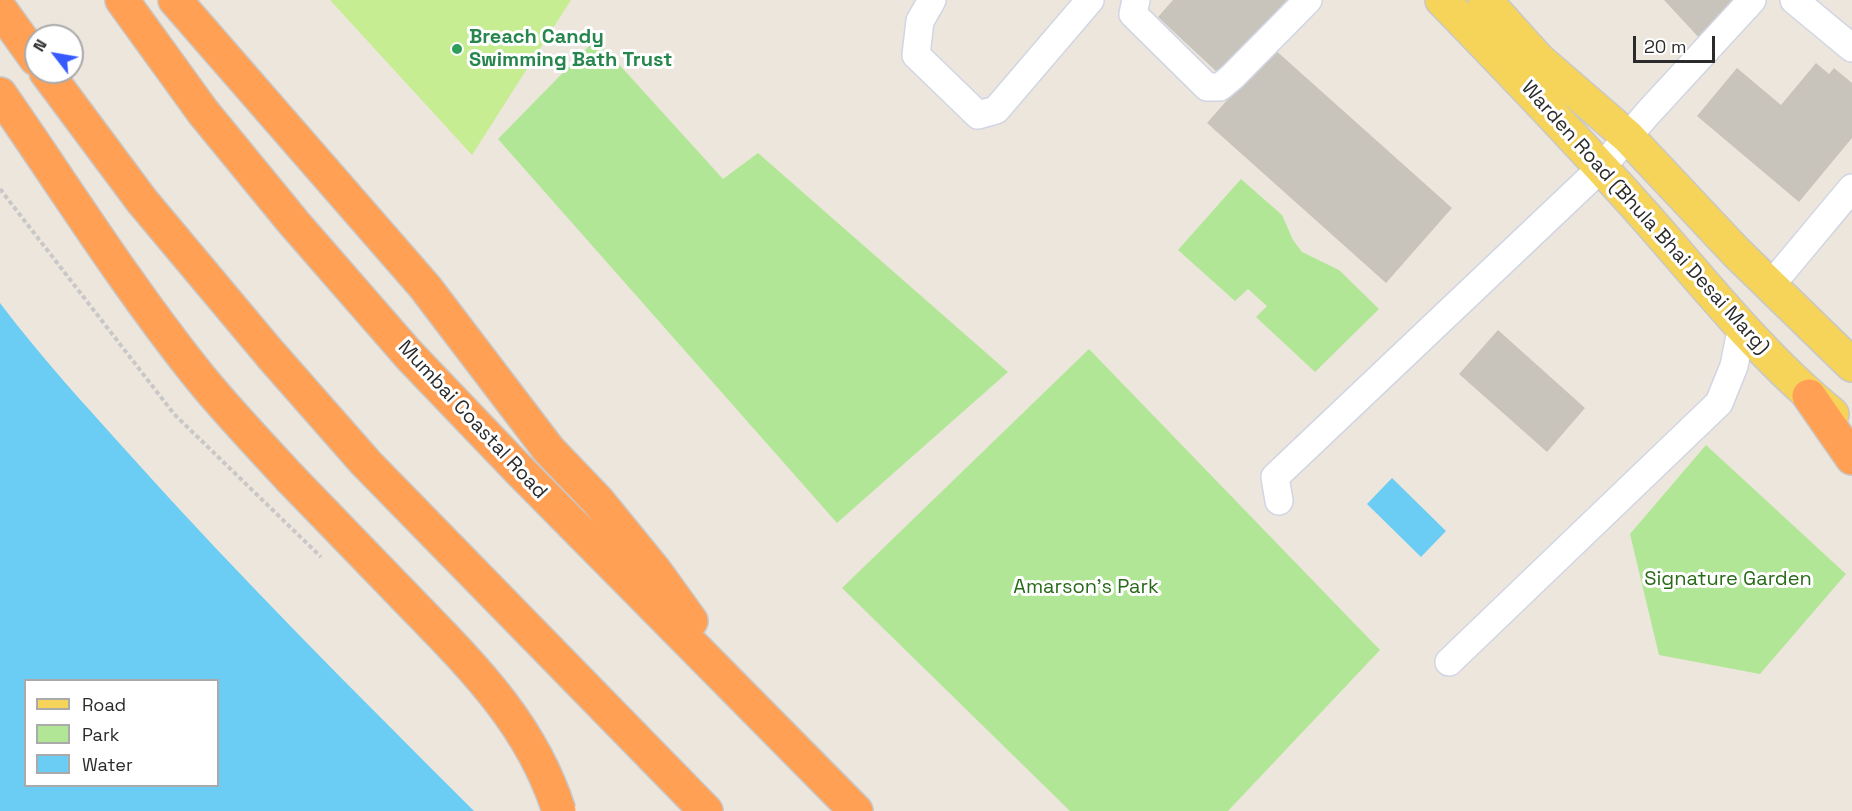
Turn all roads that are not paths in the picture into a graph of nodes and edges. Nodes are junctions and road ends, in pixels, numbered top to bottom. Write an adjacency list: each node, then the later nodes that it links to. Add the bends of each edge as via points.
1 (122, 0): 27 (highway, Mumbai Coastal Road, via 203,112 409,355)
2 (175, 0): 27 (highway, via 425,287 549,450 597,500 655,571 691,621)
3 (932, 0): 4 (street, via 920,21 916,55 978,115 996,110)
4 (1090, 0)
5 (1136, 0): 6 (street, via 1133,14 1207,87 1220,87 1233,77)
6 (1308, 0)
7 (1442, 0): 17 (main road, Warden Road (Bhula Bhai Desai Marg))
8 (1485, 0): 16 (main road, Warden Road (Bhula Bhai Desai Marg), via 1538,59)
9 (1752, 0): 16 (street)
10 (1794, 0): 13 (street)
11 (0, 9): 12 (highway)
12 (24, 42)
13 (1852, 48)
14 (55, 84): 29 (highway, via 142,201 366,464)
15 (0, 94): 28 (highway, bridge, via 194,370 291,479 461,654 503,705 532,747)
16 (1628, 137): 17 (street); 19 (main road, Warden Road (Bhula Bhai Desai Marg))
17 (1601, 168): 20 (main road, Warden Road (Bhula Bhai Desai Marg)); 25 (street, via 1275,477)
18 (1852, 188): 19 (street)
19 (1771, 285): 21 (main road, Warden Road (Bhula Bhai Desai Marg))
20 (1742, 326): 22 (main road, Warden Road (Bhula Bhai Desai Marg)); 26 (street, via 1734,366 1719,403)
21 (1852, 365)
22 (1809, 396): 23 (main road, Warden Road (Bhula Bhai Desai Marg)); 24 (highway)
23 (1852, 431)
24 (1852, 458)
25 (1279, 501)
26 (1449, 662)
27 (716, 669): 30 (highway, Mumbai Coastal Road)
28 (559, 811)
29 (706, 811)
30 (856, 811)

